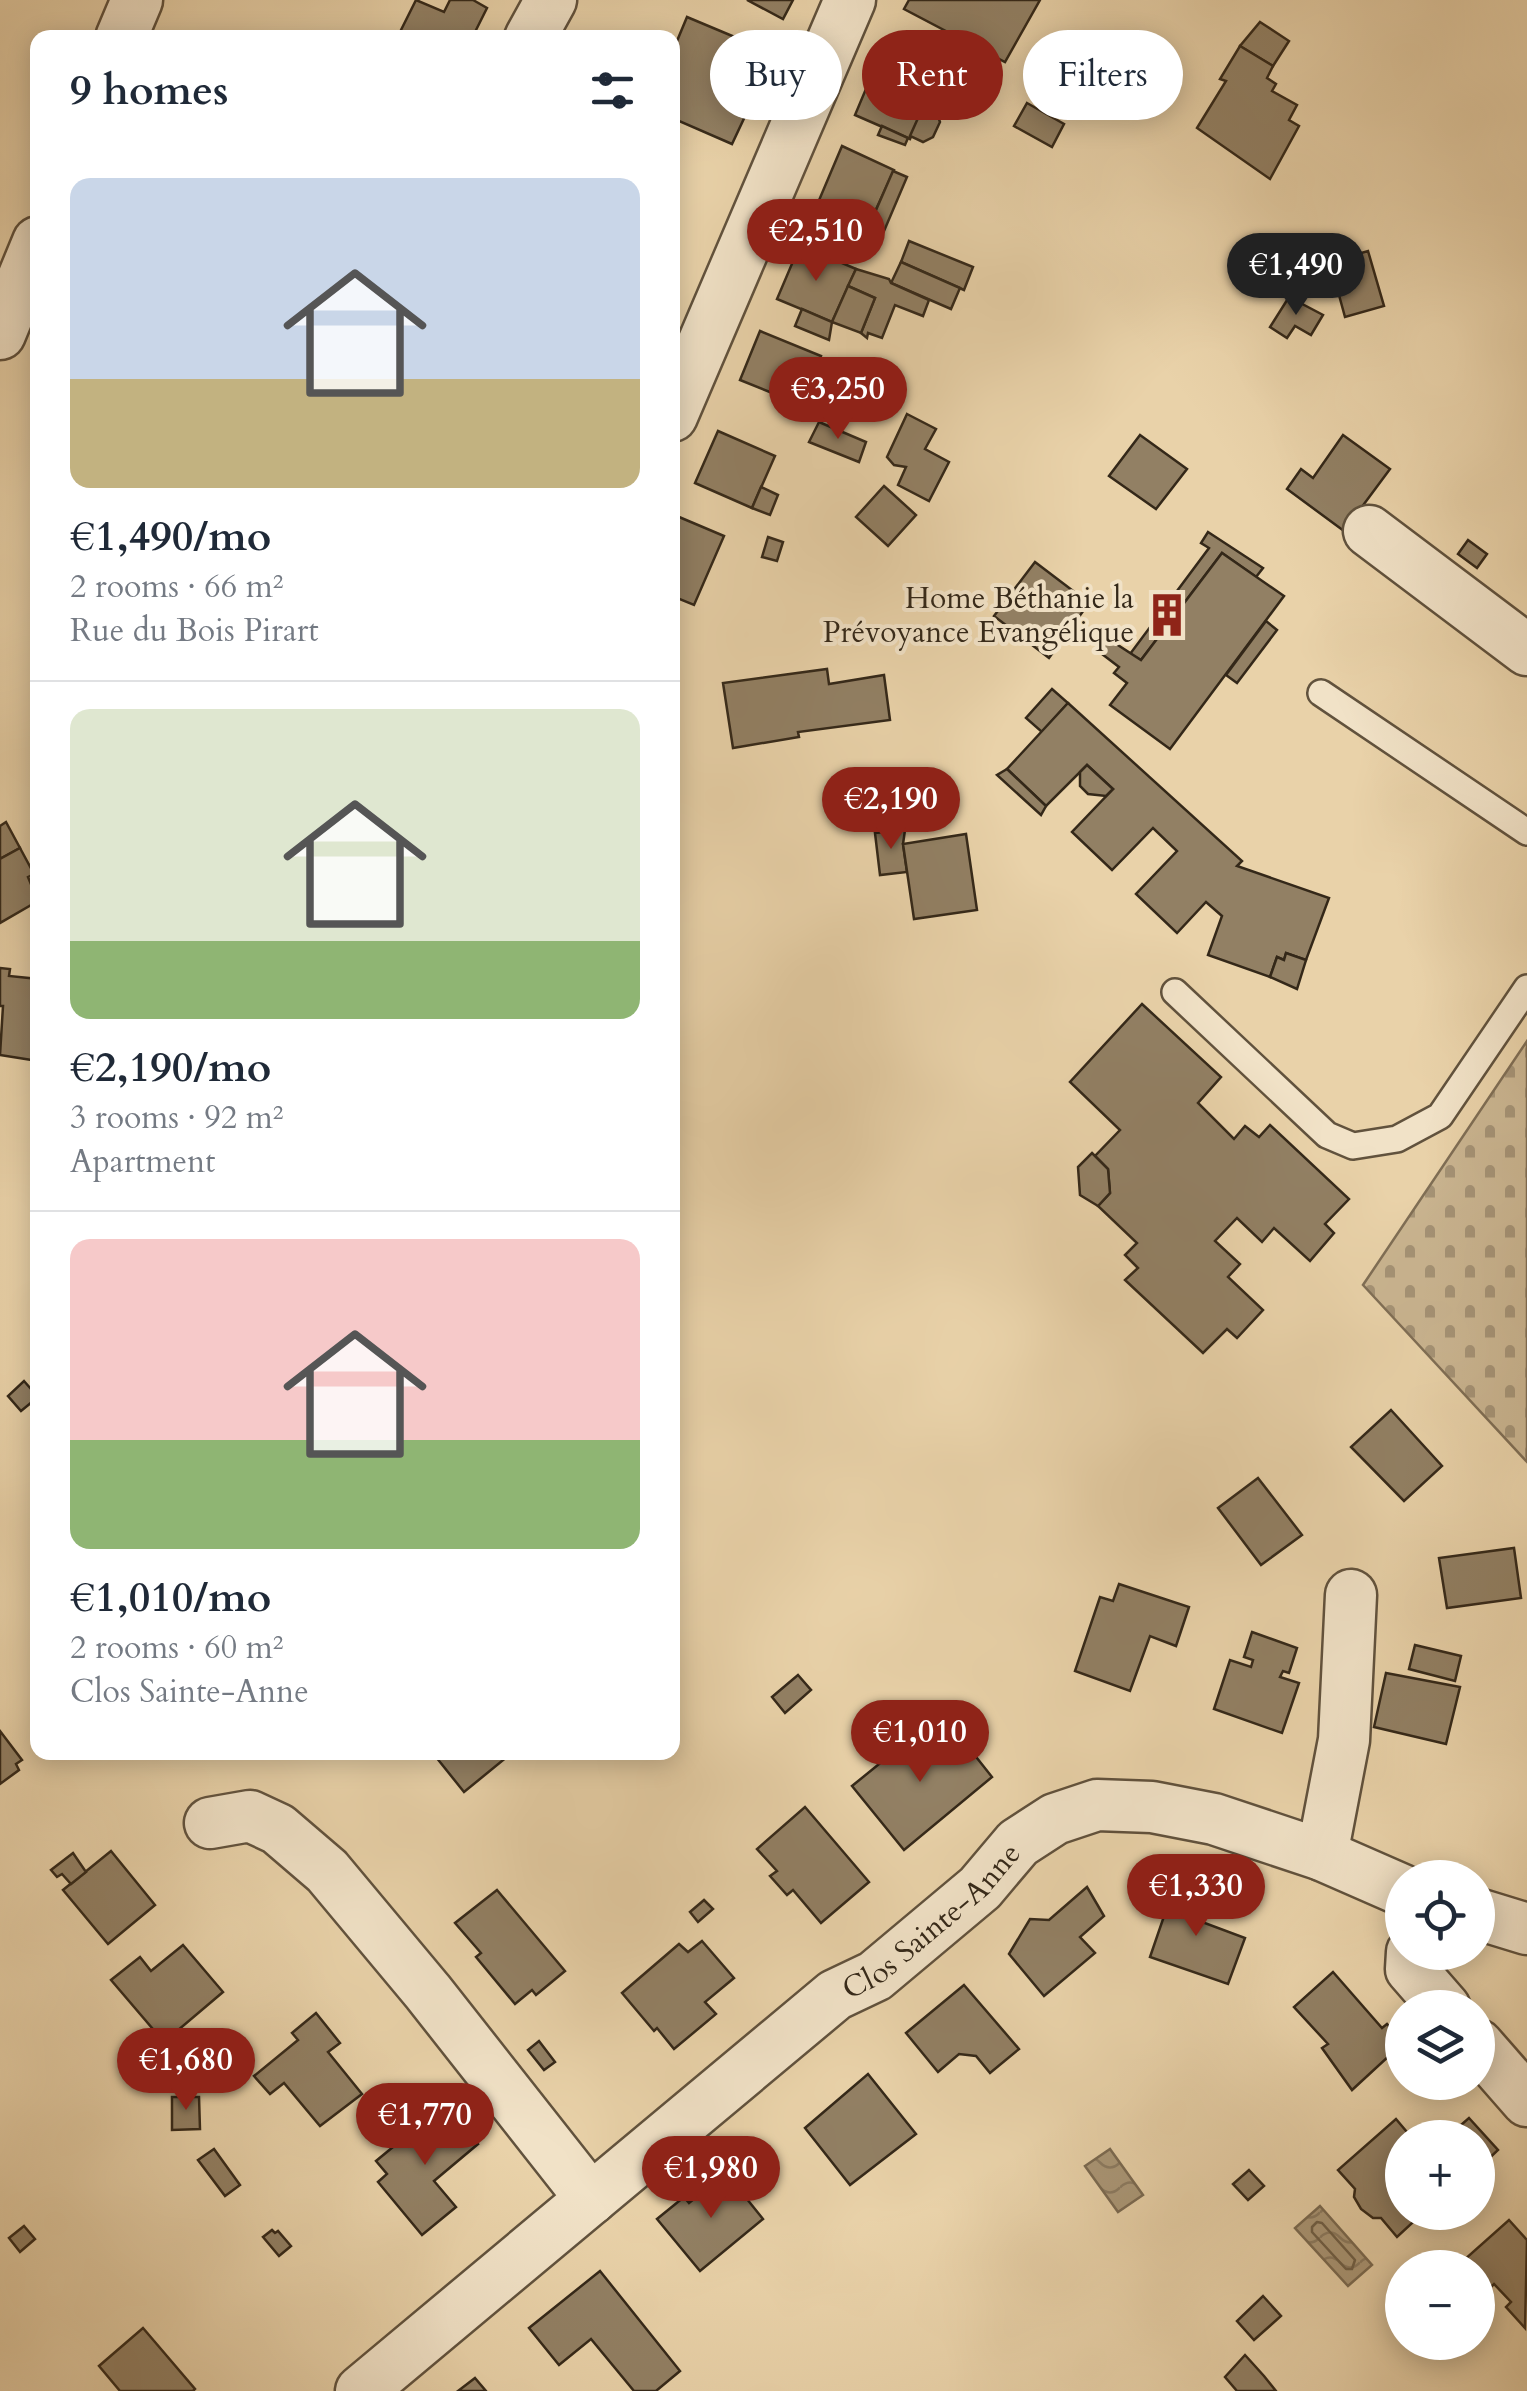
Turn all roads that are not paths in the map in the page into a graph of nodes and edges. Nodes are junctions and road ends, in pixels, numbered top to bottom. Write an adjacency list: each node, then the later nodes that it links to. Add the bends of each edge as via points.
1 (137, 0): 4 (street)
2 (550, 0): 5 (street)
3 (850, 0): 8 (street)
4 (125, 30)
5 (534, 30)
6 (30, 261): 7 (street)
7 (0, 334)
8 (680, 397)
9 (1370, 532): 10 (street)
10 (1527, 650)
11 (1321, 693): 12 (lane)
12 (1527, 832)
13 (1527, 988): 14 (lane, via 1440,1116 1397,1140 1354,1146 1327,1134)
14 (1175, 992)
15 (1351, 1596): 17 (street, via 1344,1740)
16 (210, 1824): 25 (street, via 250,1816 278,1829 327,1871)
17 (1322, 1856): 18 (street, Clos Sainte-Anne); 25 (street, Clos Sainte-Anne, via 1214,1818 1152,1807 1097,1804 1055,1818 1018,1843 980,1888 874,1976 835,1995)
18 (1385, 1883)
19 (1495, 1919): 20 (street)
20 (1527, 1929)
21 (1412, 1970): 22 (street)
22 (1429, 1990)
23 (1495, 2064): 24 (street)
24 (1527, 2101)
25 (591, 2198): 26 (street, Clos Sainte-Anne)
26 (361, 2391)

